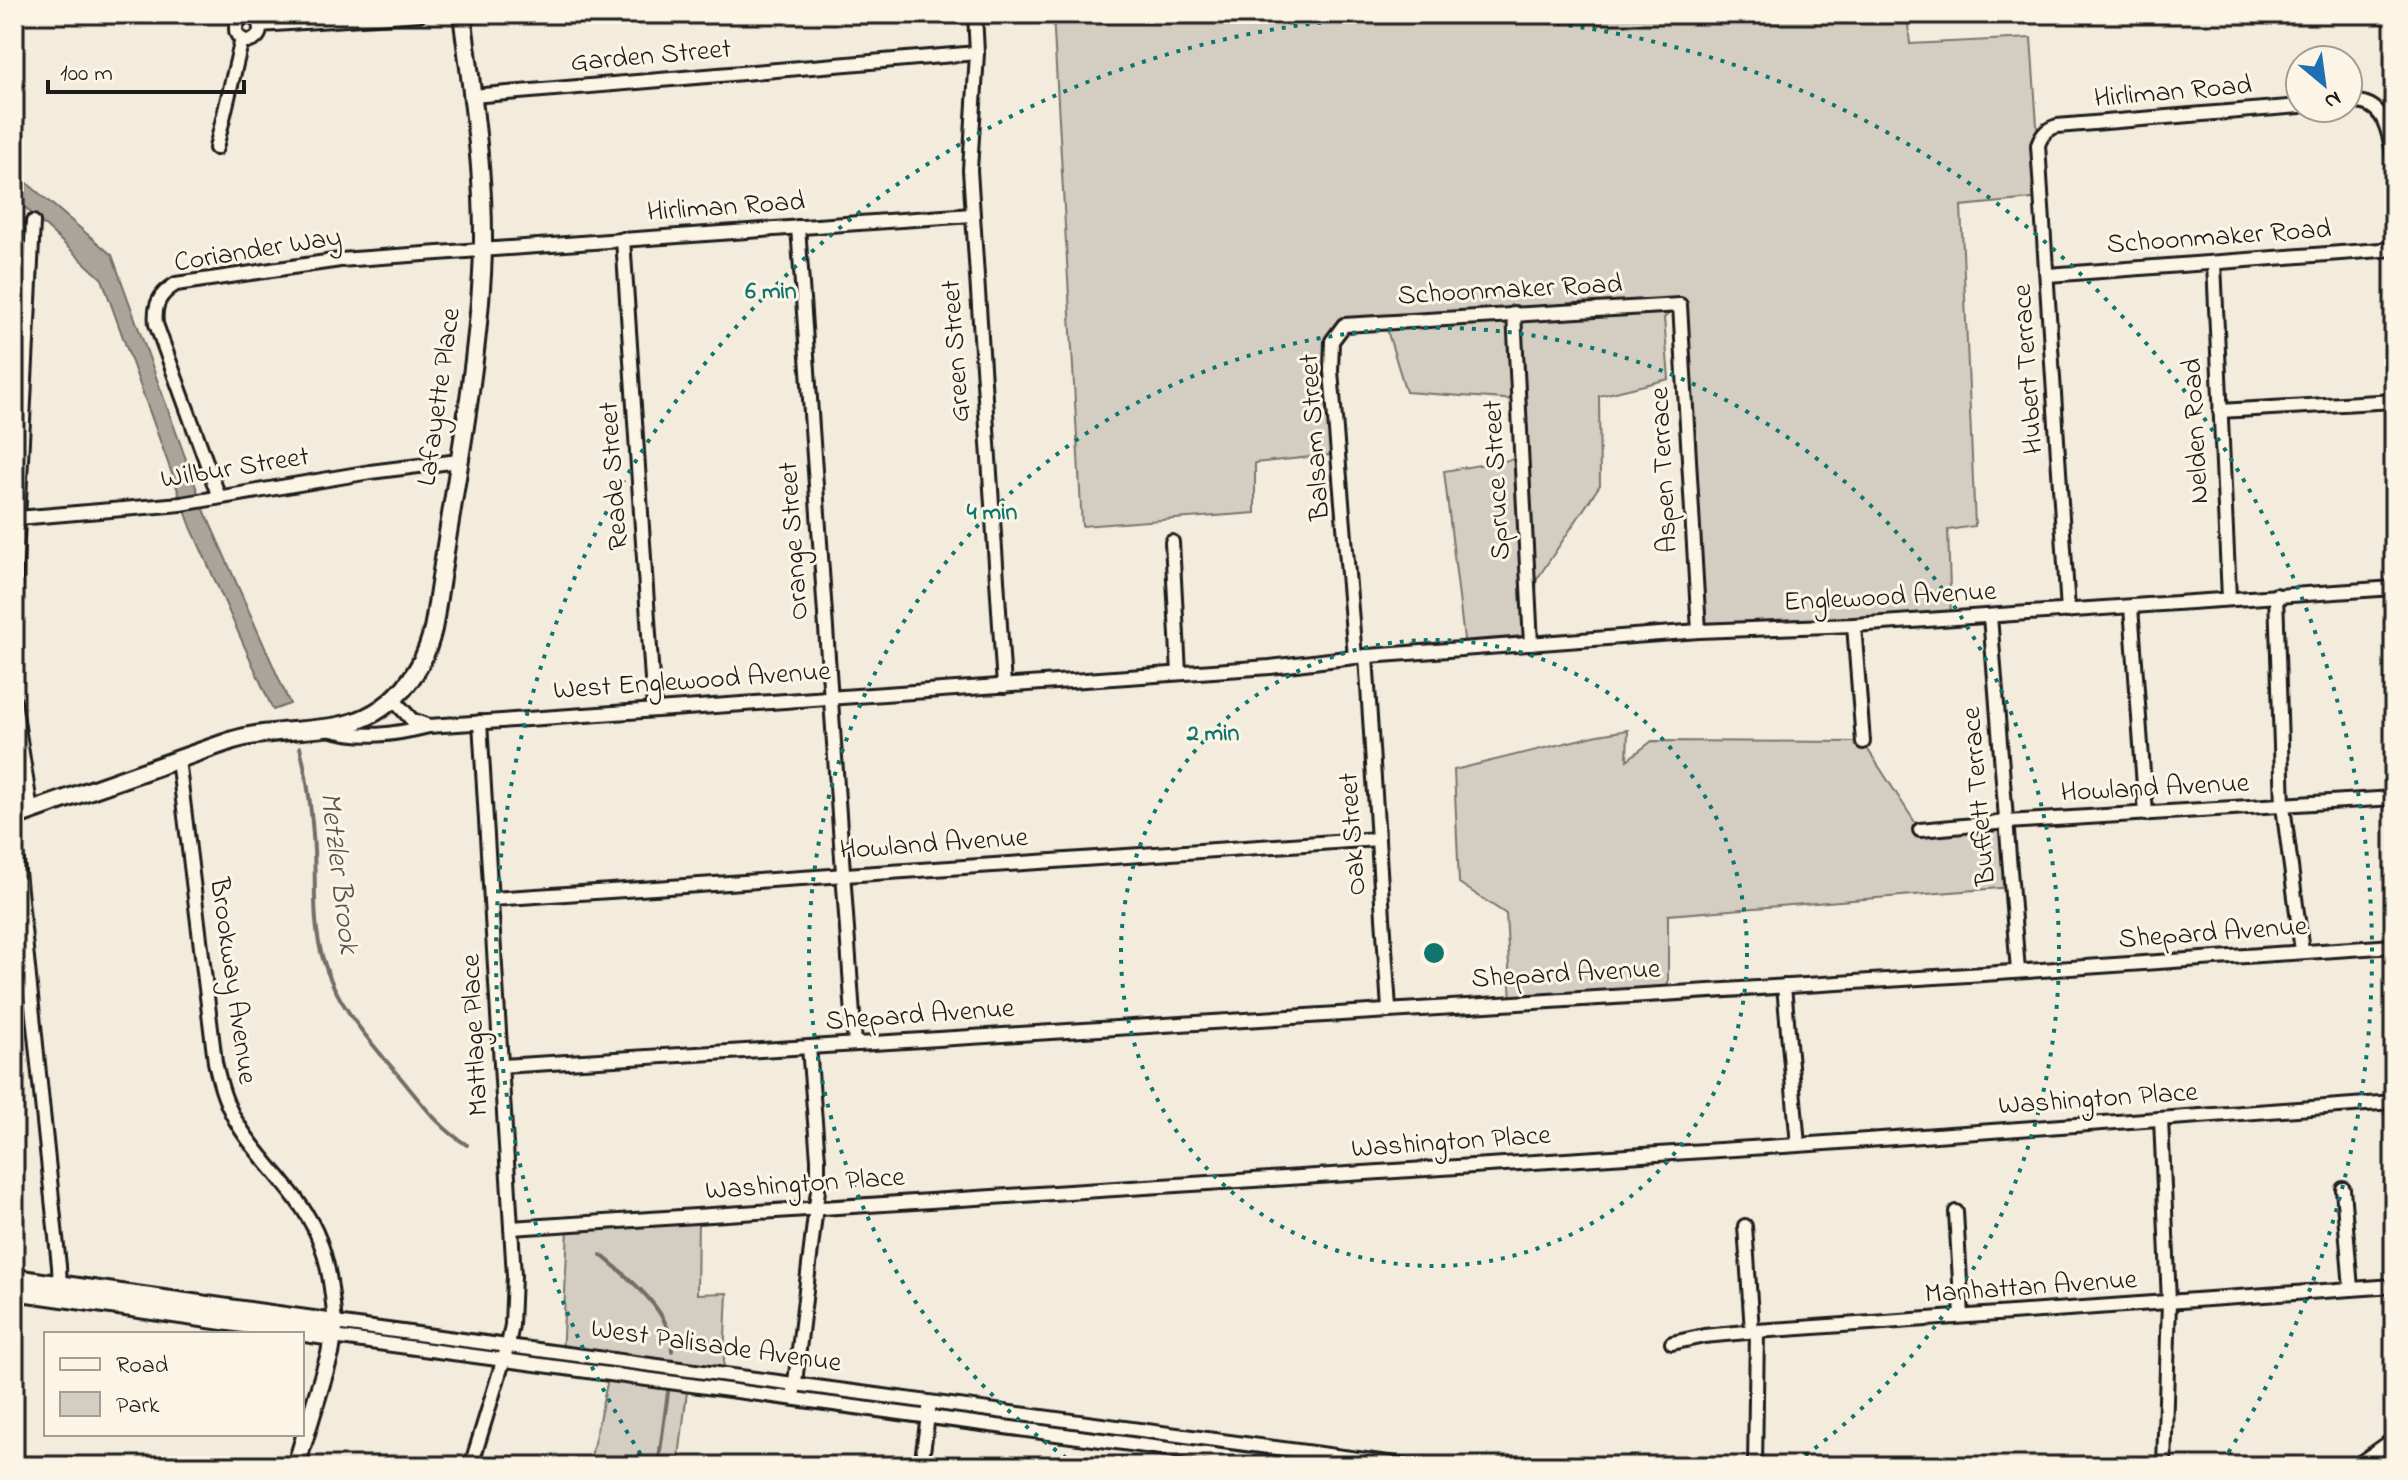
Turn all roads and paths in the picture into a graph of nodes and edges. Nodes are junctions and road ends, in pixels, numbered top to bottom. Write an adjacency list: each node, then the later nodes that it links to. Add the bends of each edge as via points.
1 (420, 14): 4 (street)
2 (462, 14): 7 (street, Lafayette Place)
3 (975, 14): 6 (street, Green Street)
4 (260, 25): 5 (street, via 256,38); 5 (street, via 254,18 240,19 236,28)
5 (242, 39): 11 (street)
6 (977, 53): 7 (street, Garden Street); 13 (street, Green Street)
7 (472, 96): 17 (street, Lafayette Place, via 481,161)
8 (2364, 102): 12 (street, via 2384,119)
9 (2284, 107): 10 (street, Hirliman Road)
10 (2050, 128): 20 (street, Hubert Terrace, via 2038,145)
11 (216, 148)
12 (2394, 157)
13 (972, 215): 15 (street, Hirliman Road); 44 (street, Green Street)
14 (33, 222): 28 (street)
15 (798, 227): 16 (street, Hirliman Road); 45 (street, Orange Street)
16 (623, 239): 17 (street, Hirliman Road); 48 (street, Reade Street)
17 (482, 248): 26 (street, Lafayette Place); 27 (street, Coriander Way, via 340,260 190,281 165,291 155,307 156,324)
18 (2394, 249): 19 (street, Schoonmaker Road)
19 (2214, 263): 20 (street, Schoonmaker Road); 25 (street, Nelden Road)
20 (2048, 275): 36 (street, Hubert Terrace)
21 (1680, 305): 22 (street, Schoonmaker Road); 39 (street, Aspen Terrace)
22 (1514, 314): 23 (street, Schoonmaker Road); 40 (street, Spruce Street)
23 (1344, 325): 30 (street, Balsam Street, via 1332,341 1331,371)
24 (2394, 401): 25 (street)
25 (2220, 411): 33 (street, Nelden Road)
26 (459, 461): 27 (street, Wilbur Street); 46 (street, Lafayette Place, via 430,644 412,679)
27 (216, 498): 28 (street, Wilbur Street)
28 (18, 518): 34 (street)
29 (1172, 542): 43 (street)
30 (1348, 550): 42 (street, Oak Street)
31 (2394, 588): 32 (street, Englewood Avenue)
32 (2276, 595): 33 (street, Englewood Avenue); 55 (street)
33 (2229, 598): 35 (street, Englewood Avenue)
34 (14, 599)
35 (2131, 607): 36 (street, Englewood Avenue); 57 (street)
36 (2068, 611): 37 (street, Englewood Avenue)
37 (1990, 616): 38 (street, Englewood Avenue); 59 (street, Buffett Terrace)
38 (1854, 625): 39 (street, Englewood Avenue); 52 (street)
39 (1699, 631): 40 (street, Englewood Avenue)
40 (1531, 644): 41 (street, Englewood Avenue)
41 (1389, 654): 42 (street, West Englewood Avenue)
42 (1360, 656): 43 (street, West Englewood Avenue); 62 (street, Oak Street)
43 (1179, 673): 44 (street, West Englewood Avenue)
44 (1004, 686): 45 (street, West Englewood Avenue)
45 (829, 698): 48 (street, West Englewood Avenue); 63 (street, Orange Street)
46 (393, 699): 50 (street, via 412,720); 51 (street, Lafayette Place, via 358,720)
47 (14, 701): 56 (street)
48 (654, 710): 49 (street, West Englewood Avenue)
49 (480, 722): 50 (street, West Englewood Avenue); 64 (street, Mattlage Place)
50 (429, 726): 51 (street, West Englewood Avenue, via 354,736)
51 (324, 727): 53 (street, West Englewood Avenue, via 243,737)
52 (1863, 742)
53 (178, 759): 56 (street, West Englewood Avenue); 89 (street, Brookway Avenue, via 220,1086 238,1125 287,1185 316,1232 325,1258)
54 (2394, 798): 55 (street, Howland Avenue)
55 (2283, 806): 57 (street, Howland Avenue); 67 (street)
56 (31, 811): 58 (street, West Englewood Avenue)
57 (2146, 814): 59 (street, Howland Avenue)
58 (14, 817)
59 (2007, 822): 60 (street, Howland Avenue); 68 (street, Buffett Terrace)
60 (1920, 830)
61 (14, 833): 65 (street)
62 (1378, 839): 63 (street, Howland Avenue); 70 (street, Oak Street)
63 (842, 875): 64 (street, Howland Avenue); 71 (street, Orange Street)
64 (492, 899): 73 (street, Mattlage Place)
65 (20, 934): 86 (street)
66 (2394, 946): 67 (street, Shepard Avenue)
67 (2302, 951): 68 (street, Shepard Avenue)
68 (2018, 971): 69 (street, Shepard Avenue)
69 (1784, 986): 70 (street, Shepard Avenue); 76 (street)
70 (1389, 1009): 71 (street, Shepard Avenue)
71 (855, 1044): 72 (street, Shepard Avenue)
72 (809, 1047): 73 (street, Shepard Avenue); 78 (street)
73 (502, 1066): 81 (street, Mattlage Place)
74 (2394, 1102): 75 (street, Washington Place)
75 (2161, 1119): 76 (street, Washington Place); 87 (street)
76 (1798, 1145): 78 (street, Washington Place)
77 (2343, 1189): 84 (street)
78 (817, 1208): 81 (street, Washington Place); 94 (street)
79 (1956, 1212): 88 (street)
80 (1745, 1226): 90 (street)
81 (511, 1228): 92 (street, Mattlage Place, via 514,1276)
82 (14, 1278): 86 (street, West Palisade Avenue)
83 (2394, 1286): 84 (street, Manhattan Avenue)
84 (2351, 1289): 87 (street, Manhattan Avenue)
85 (14, 1291): 86 (street, West Palisade Avenue)
86 (60, 1291): 89 (street, West Palisade Avenue)
87 (2169, 1302): 88 (street, Manhattan Avenue); 106 (street)
88 (1962, 1316): 90 (street, Manhattan Avenue)
89 (334, 1330): 92 (street, West Palisade Avenue); 93 (street, West Palisade Avenue); 100 (street)
90 (1755, 1331): 91 (street, Manhattan Avenue); 105 (street)
91 (1672, 1343)
92 (508, 1345): 93 (street, Mattlage Place); 94 (street, West Palisade Avenue)
93 (505, 1359): 95 (street, West Palisade Avenue); 101 (street, Mattlage Place)
94 (795, 1383): 95 (street); 96 (street, West Palisade Avenue)
95 (793, 1398): 97 (street, West Palisade Avenue)
96 (930, 1402): 97 (street); 99 (street, West Palisade Avenue)
97 (928, 1417): 102 (street); 103 (street, West Palisade Avenue)
98 (2394, 1439): 107 (street)
99 (1368, 1463): 104 (street, West Palisade Avenue)
100 (296, 1466)
101 (471, 1466)
102 (921, 1466)
103 (1295, 1466)
104 (1411, 1466)
105 (1755, 1466)
106 (2164, 1466)
107 (2356, 1466)

